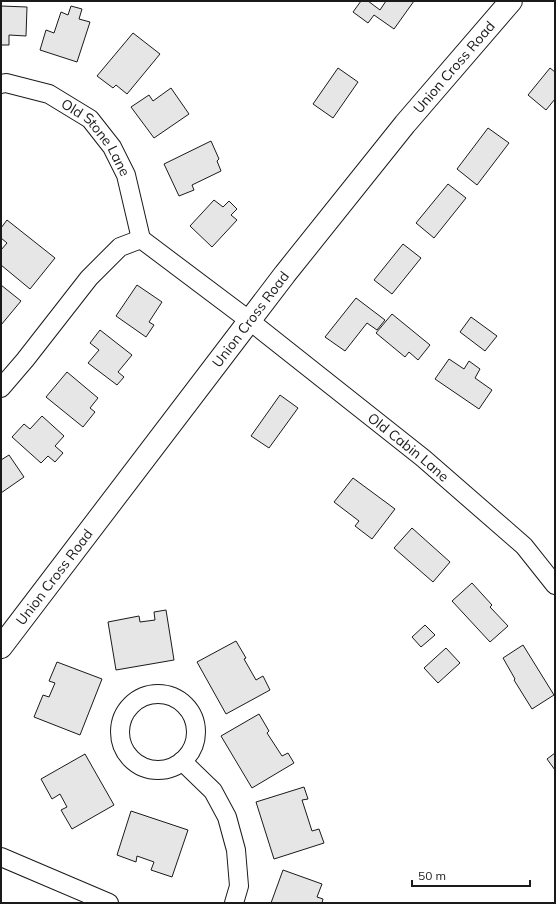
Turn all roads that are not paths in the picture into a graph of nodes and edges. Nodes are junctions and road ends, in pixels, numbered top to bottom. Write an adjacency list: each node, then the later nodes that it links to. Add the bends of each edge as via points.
1 (511, 1): 4 (main road, Union Cross Road, via 405,124)
2 (1, 84): 3 (street, Old Stone Lane, via 49,94 90,119 112,147 126,175)
3 (141, 239): 4 (street); 5 (street, via 120,247 89,278)
4 (250, 321): 6 (street, Old Cabin Lane, via 429,462 524,546); 7 (main road, Union Cross Road)
5 (1, 388)
6 (555, 586)
7 (1, 647)
8 (182, 761): 8 (street, via 191,752 196,740 192,714 184,704 173,697 161,694 148,695 136,700 127,709 119,732 127,755 136,764 154,770 172,768); 11 (street, via 213,791 226,817 236,850 239,886)
9 (1, 857): 10 (street)
10 (109, 903)
11 (234, 903)

